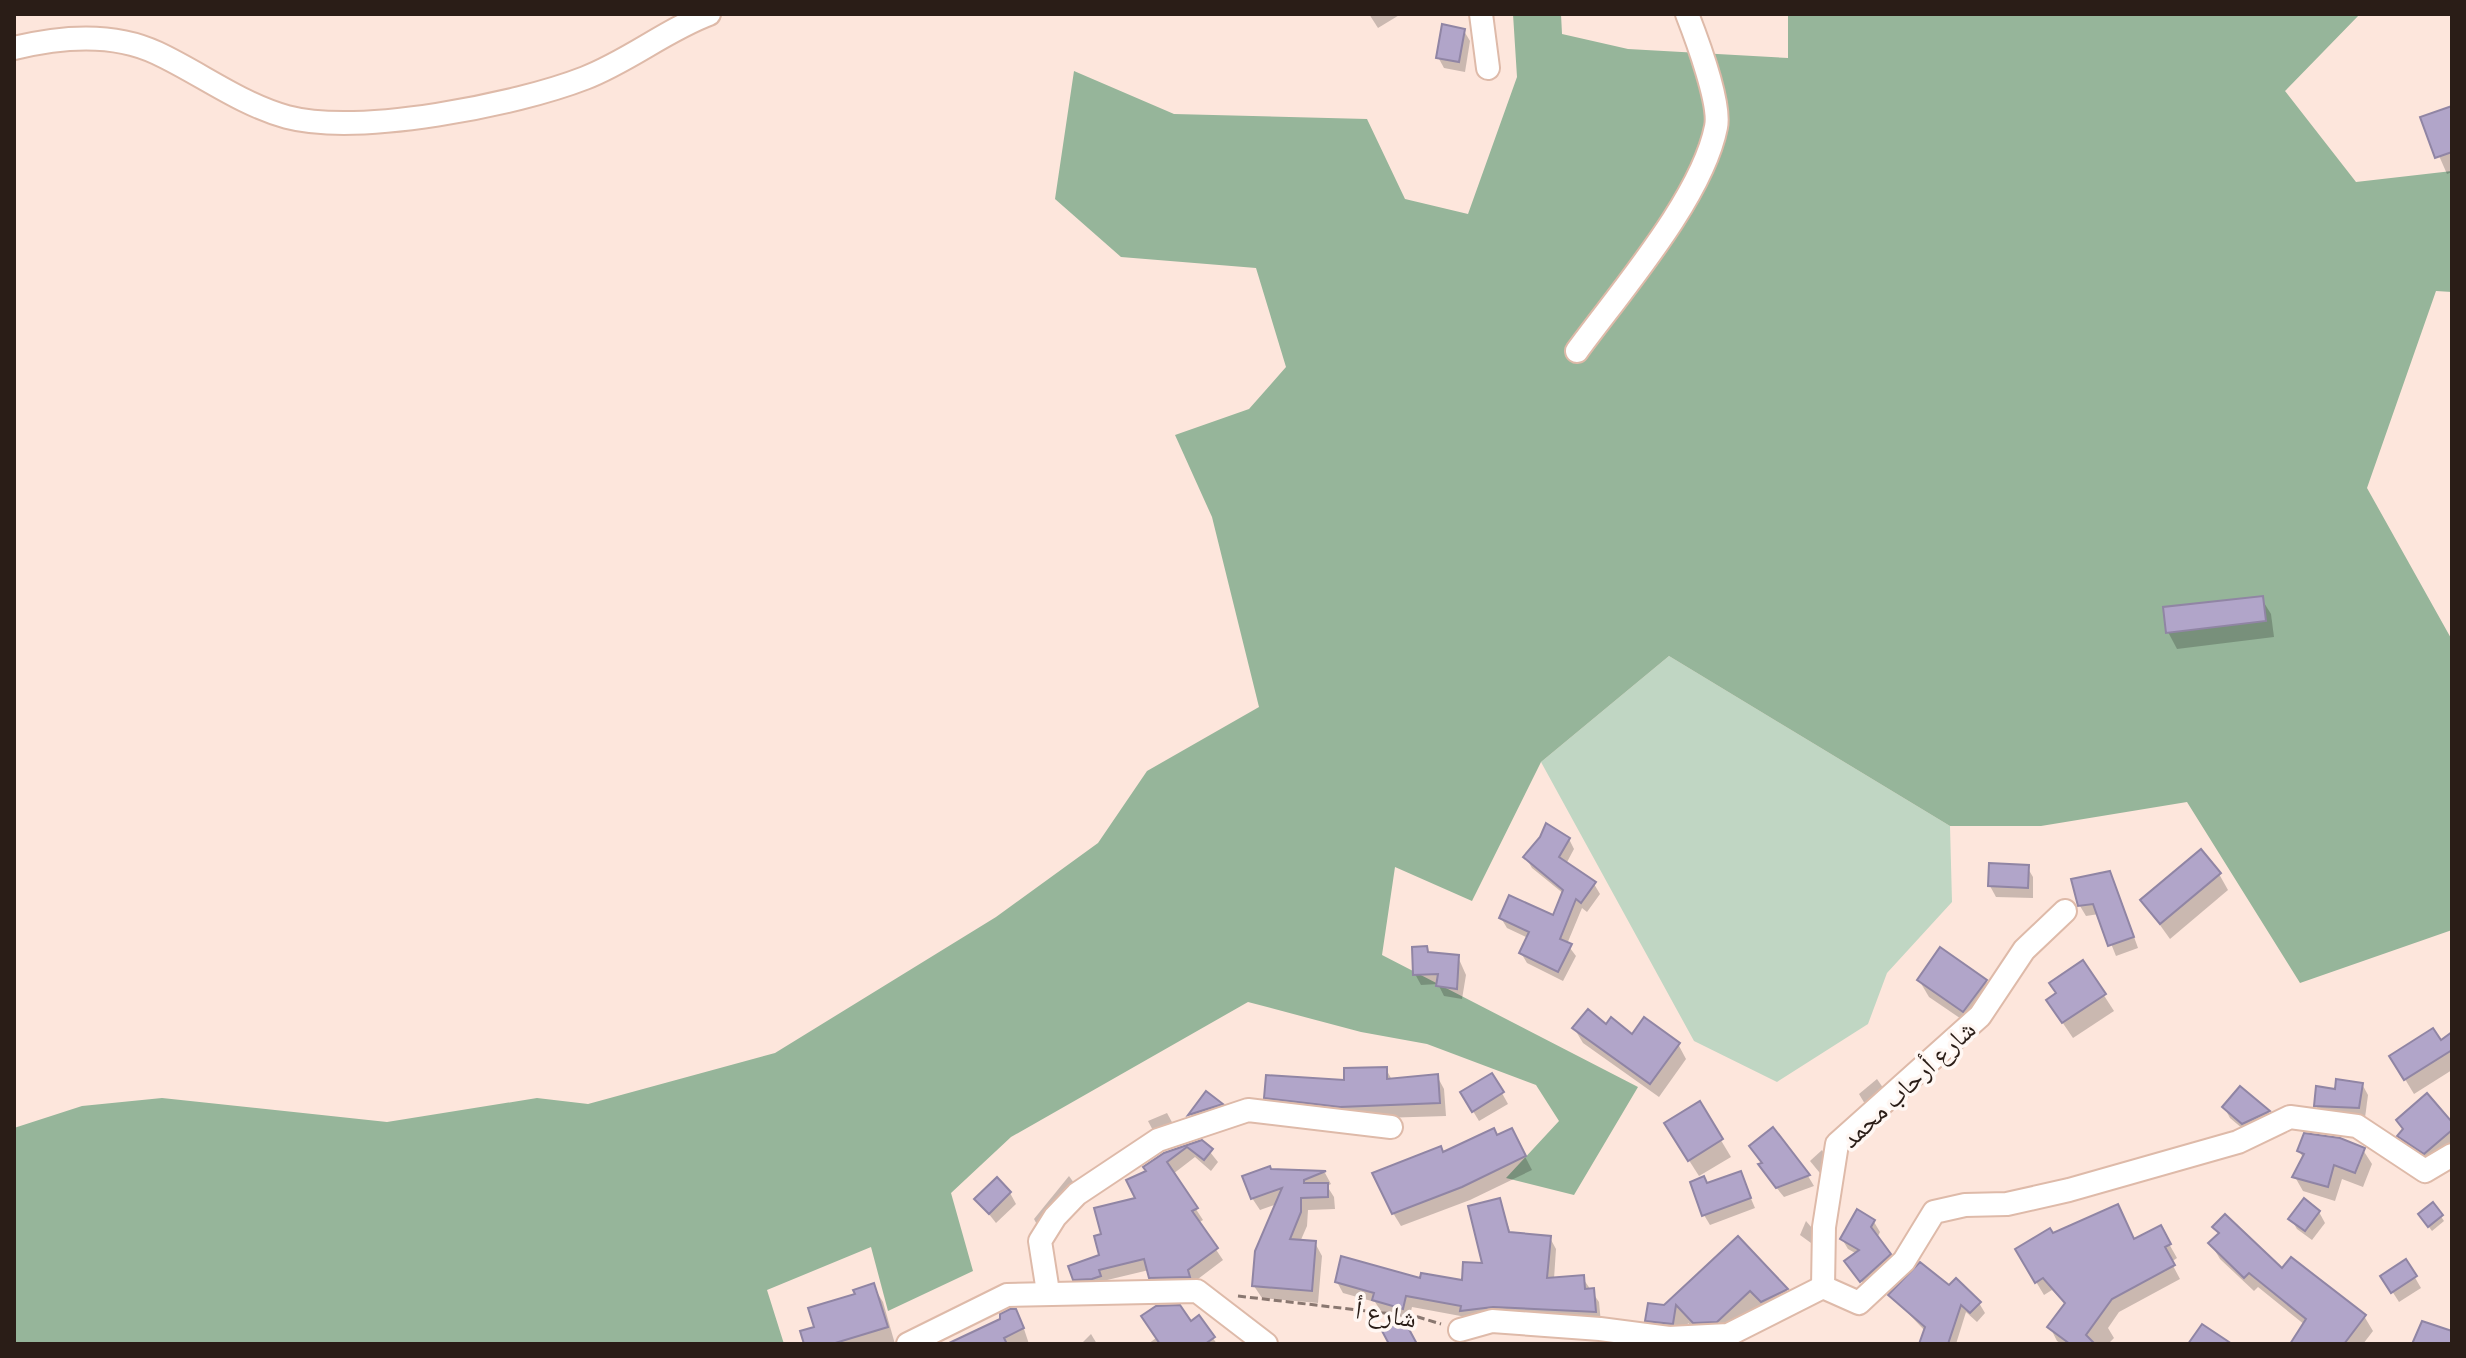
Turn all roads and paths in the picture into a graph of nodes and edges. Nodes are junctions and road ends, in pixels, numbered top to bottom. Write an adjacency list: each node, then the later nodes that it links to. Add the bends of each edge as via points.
1 (709, 14): 4 (street, via 585,78 421,116 353,122 288,117 153,51 95,37)
2 (1481, 14): 5 (street)
3 (1687, 14): 6 (street, via 1701,50 1717,124 1700,170 1666,229)
4 (14, 48)
5 (1488, 68)
6 (1577, 351)
7 (2065, 911): 10 (street, شارع أرحاب محمد, via 2024,950 1980,1016 1837,1144 1824,1227)
8 (1391, 1127): 12 (street, via 1248,1110 1158,1140 1077,1194 1055,1217 1040,1241)
9 (2452, 1155): 10 (street, via 2425,1171 2357,1126 2290,1117 2238,1142 2069,1190 1934,1212 1904,1261 1859,1303)
10 (1823, 1287): 14 (street, via 1728,1335)
11 (1197, 1291): 12 (street); 13 (path, شارع أ, via 1418,1317); 16 (street)
12 (1048, 1292): 15 (street, via 1007,1295)
13 (1458, 1339): 14 (street, via 1492,1321 1600,1329)
14 (1670, 1341)
15 (908, 1344)
16 (1266, 1344)

